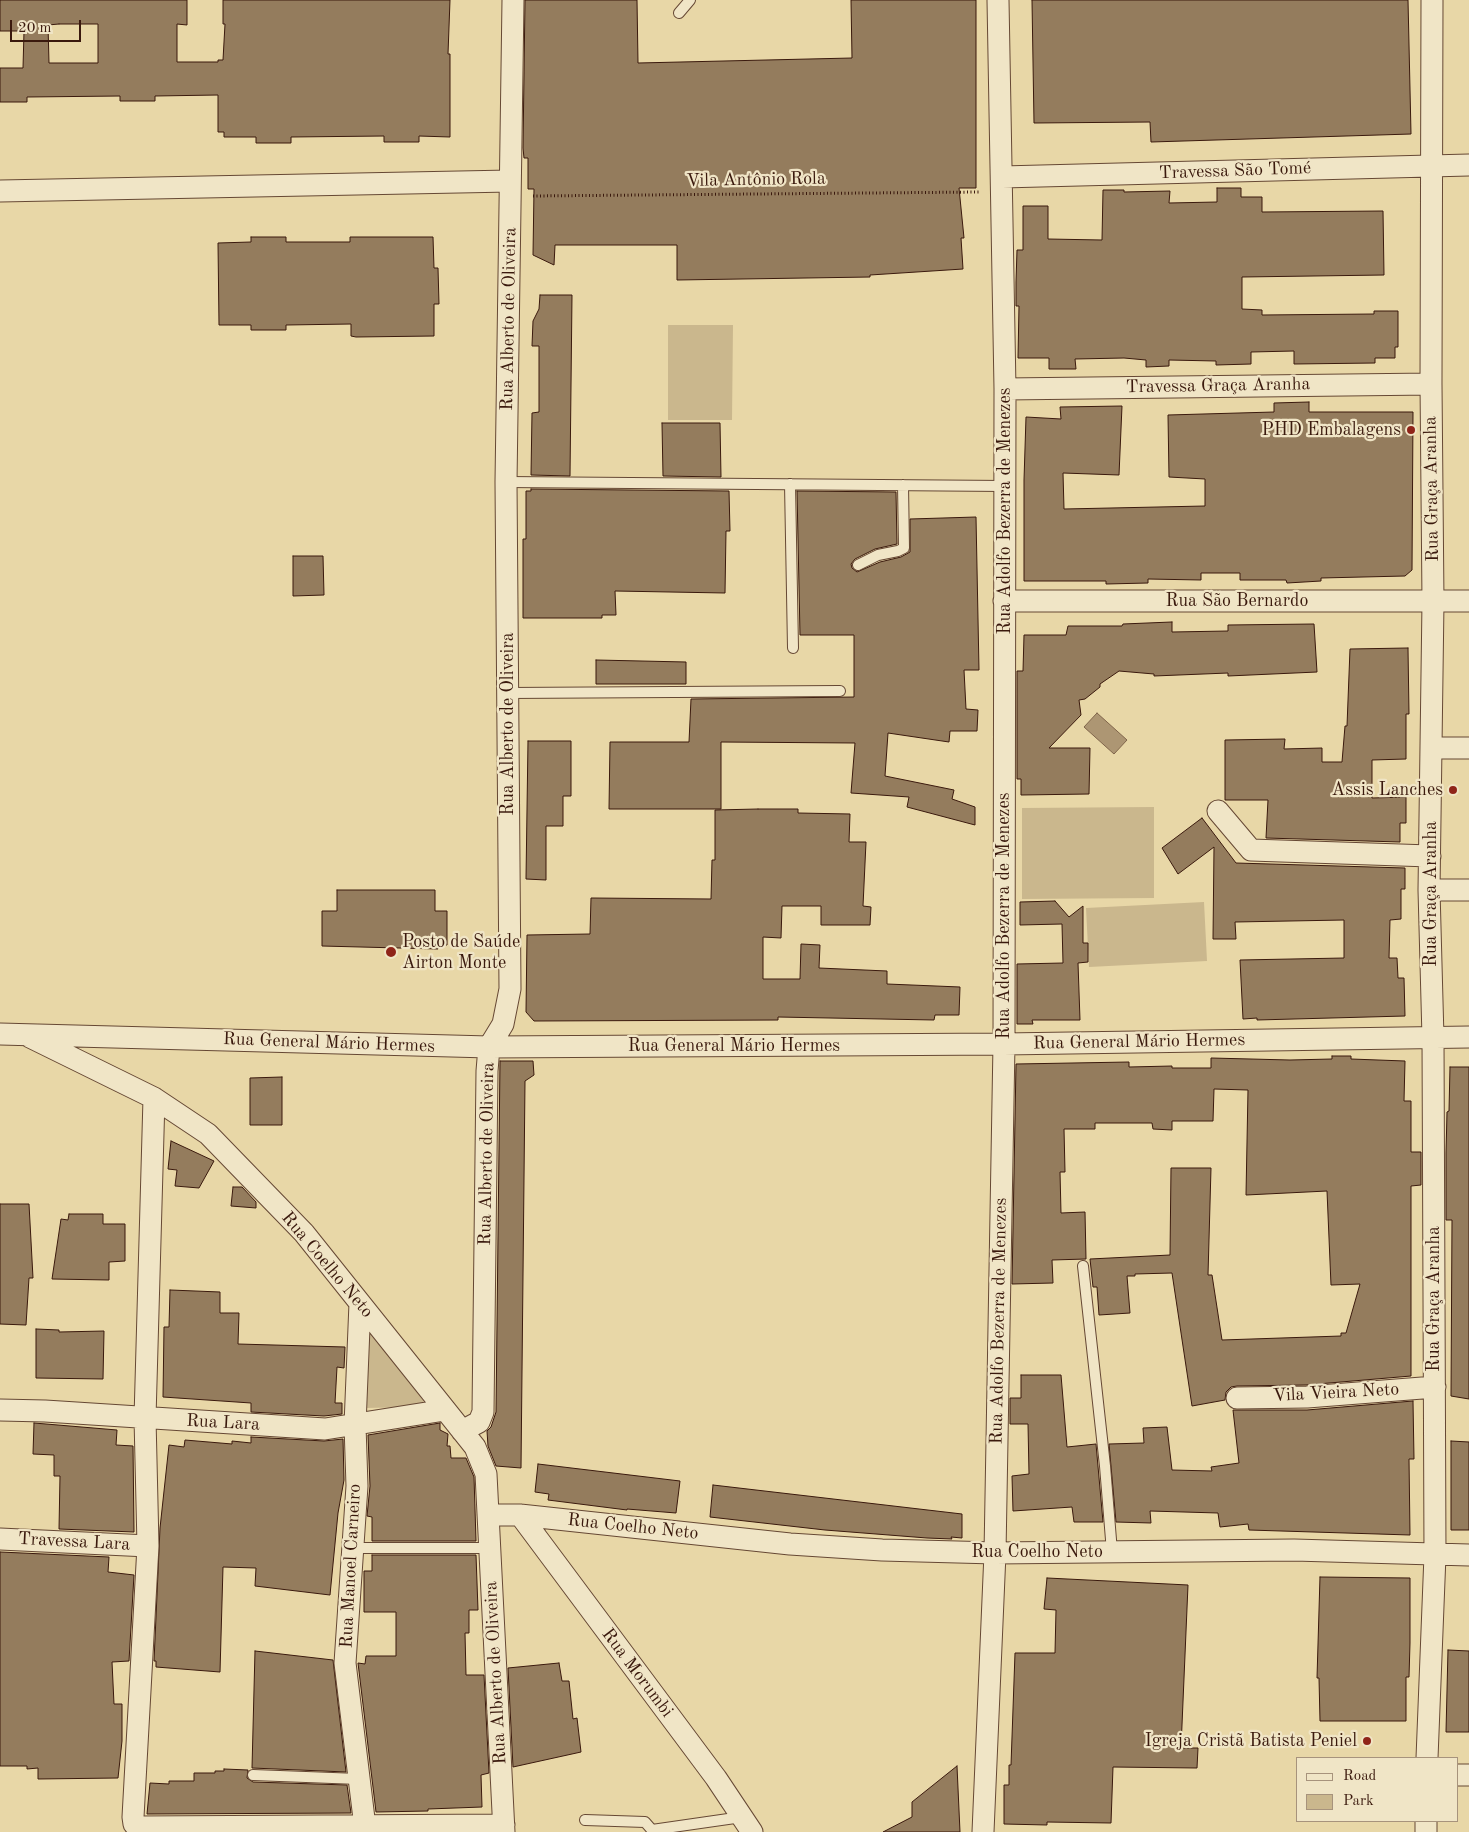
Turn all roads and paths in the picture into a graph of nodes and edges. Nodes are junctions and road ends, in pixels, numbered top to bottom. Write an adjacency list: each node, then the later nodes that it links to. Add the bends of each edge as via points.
1 (513, 0): 9 (street, Rua Alberto de Oliveira)
2 (690, 0): 5 (lane)
3 (998, 0): 8 (street, Rua Adolfo Bezerra de Menezes)
4 (1432, 0): 6 (street, Rua Graça Aranha)
5 (679, 13)
6 (1432, 165): 7 (street, Travessa São Tomé); 8 (street, Travessa São Tomé); 11 (street, Rua Graça Aranha)
7 (1469, 165)
8 (1002, 184): 9 (path, Vila Antônio Rola); 12 (street, Rua Adolfo Bezerra de Menezes)
9 (511, 189): 10 (street); 13 (street, Rua Alberto de Oliveira)
10 (0, 191)
11 (1431, 384): 12 (street, Travessa Graça Aranha); 20 (street, Rua Graça Aranha)
12 (1005, 389): 16 (street, Rua Adolfo Bezerra de Menezes)
13 (506, 482): 14 (lane); 23 (street, Rua Alberto de Oliveira)
14 (790, 484): 15 (lane); 21 (lane)
15 (903, 485): 16 (lane); 17 (lane, via 904,548)
16 (1005, 486): 18 (street, Rua Adolfo Bezerra de Menezes)
17 (858, 565)
18 (1004, 601): 20 (street, Rua São Bernardo); 34 (street, Rua Adolfo Bezerra de Menezes)
19 (1469, 601): 20 (street, Rua São Bernardo)
20 (1433, 602): 24 (street, Rua Graça Aranha)
21 (793, 648)
22 (840, 691): 23 (lane)
23 (508, 694): 35 (street, Rua Alberto de Oliveira, via 510,989 503,1024)
24 (1431, 748): 25 (street); 27 (street, Rua Graça Aranha)
25 (1469, 748)
26 (1218, 811): 27 (street, via 1251,850)
27 (1430, 856): 28 (street, Rua Graça Aranha)
28 (1429, 890): 29 (street); 33 (street, Rua Graça Aranha)
29 (1469, 890)
30 (0, 1034): 31 (street, Rua General Mário Hermes)
31 (24, 1034): 35 (street, Rua General Mário Hermes); 36 (street, Rua Coelho Neto)
32 (1469, 1037): 33 (street, Rua General Mário Hermes)
33 (1433, 1038): 34 (street, Rua General Mário Hermes); 39 (street, Rua Graça Aranha)
34 (1004, 1044): 35 (street, Rua General Mário Hermes); 52 (street, Rua Adolfo Bezerra de Menezes)
35 (489, 1047): 45 (street, Rua Alberto de Oliveira, via 483,1412 479,1422)
36 (154, 1098): 38 (street, Rua Coelho Neto, via 208,1134 304,1233); 43 (street)
37 (1083, 1266): 53 (lane)
38 (360, 1304): 42 (street, Rua Coelho Neto); 44 (street, Rua Manoel Carneiro)
39 (1435, 1387): 40 (street, Vila Vieira Neto, via 1307,1397); 54 (street, Rua Graça Aranha)
40 (1237, 1398)
41 (0, 1410): 43 (street, Rua Lara)
42 (445, 1410): 44 (street, Rua Lara); 45 (street, Rua Coelho Neto)
43 (145, 1418): 44 (street, Rua Lara, via 325,1429); 49 (street)
44 (355, 1425): 50 (street, Rua Manoel Carneiro, via 357,1486)
45 (462, 1431): 46 (street, Rua Coelho Neto, via 475,1447 486,1474)
46 (488, 1515): 47 (street, Rua Coelho Neto); 51 (street, Rua Alberto de Oliveira)
47 (520, 1515): 52 (street, Rua Coelho Neto, via 790,1544); 60 (street, Rua Morumbi, via 716,1778)
48 (0, 1539): 49 (street, Travessa Lara)
49 (148, 1546): 61 (street, via 134,1824 140,1827)
50 (352, 1548): 51 (lane); 58 (street, Rua Manoel Carneiro, via 346,1663)
51 (490, 1548): 62 (street, Rua Alberto de Oliveira)
52 (995, 1552): 53 (street, Rua Coelho Neto); 63 (street, Rua Adolfo Bezerra de Menezes)
53 (1112, 1552): 54 (street, Rua Coelho Neto, via 1294,1550)
54 (1435, 1555): 55 (street, Rua Coelho Neto); 56 (street, Rua Graça Aranha)
55 (1469, 1555)
56 (1428, 1757)
57 (253, 1775): 58 (lane)
58 (359, 1779): 61 (street, Rua Manoel Carneiro)
59 (585, 1820): 60 (lane, via 644,1822 652,1830)
60 (747, 1825)
61 (365, 1827): 62 (street)
62 (504, 1828)
63 (983, 1832)

